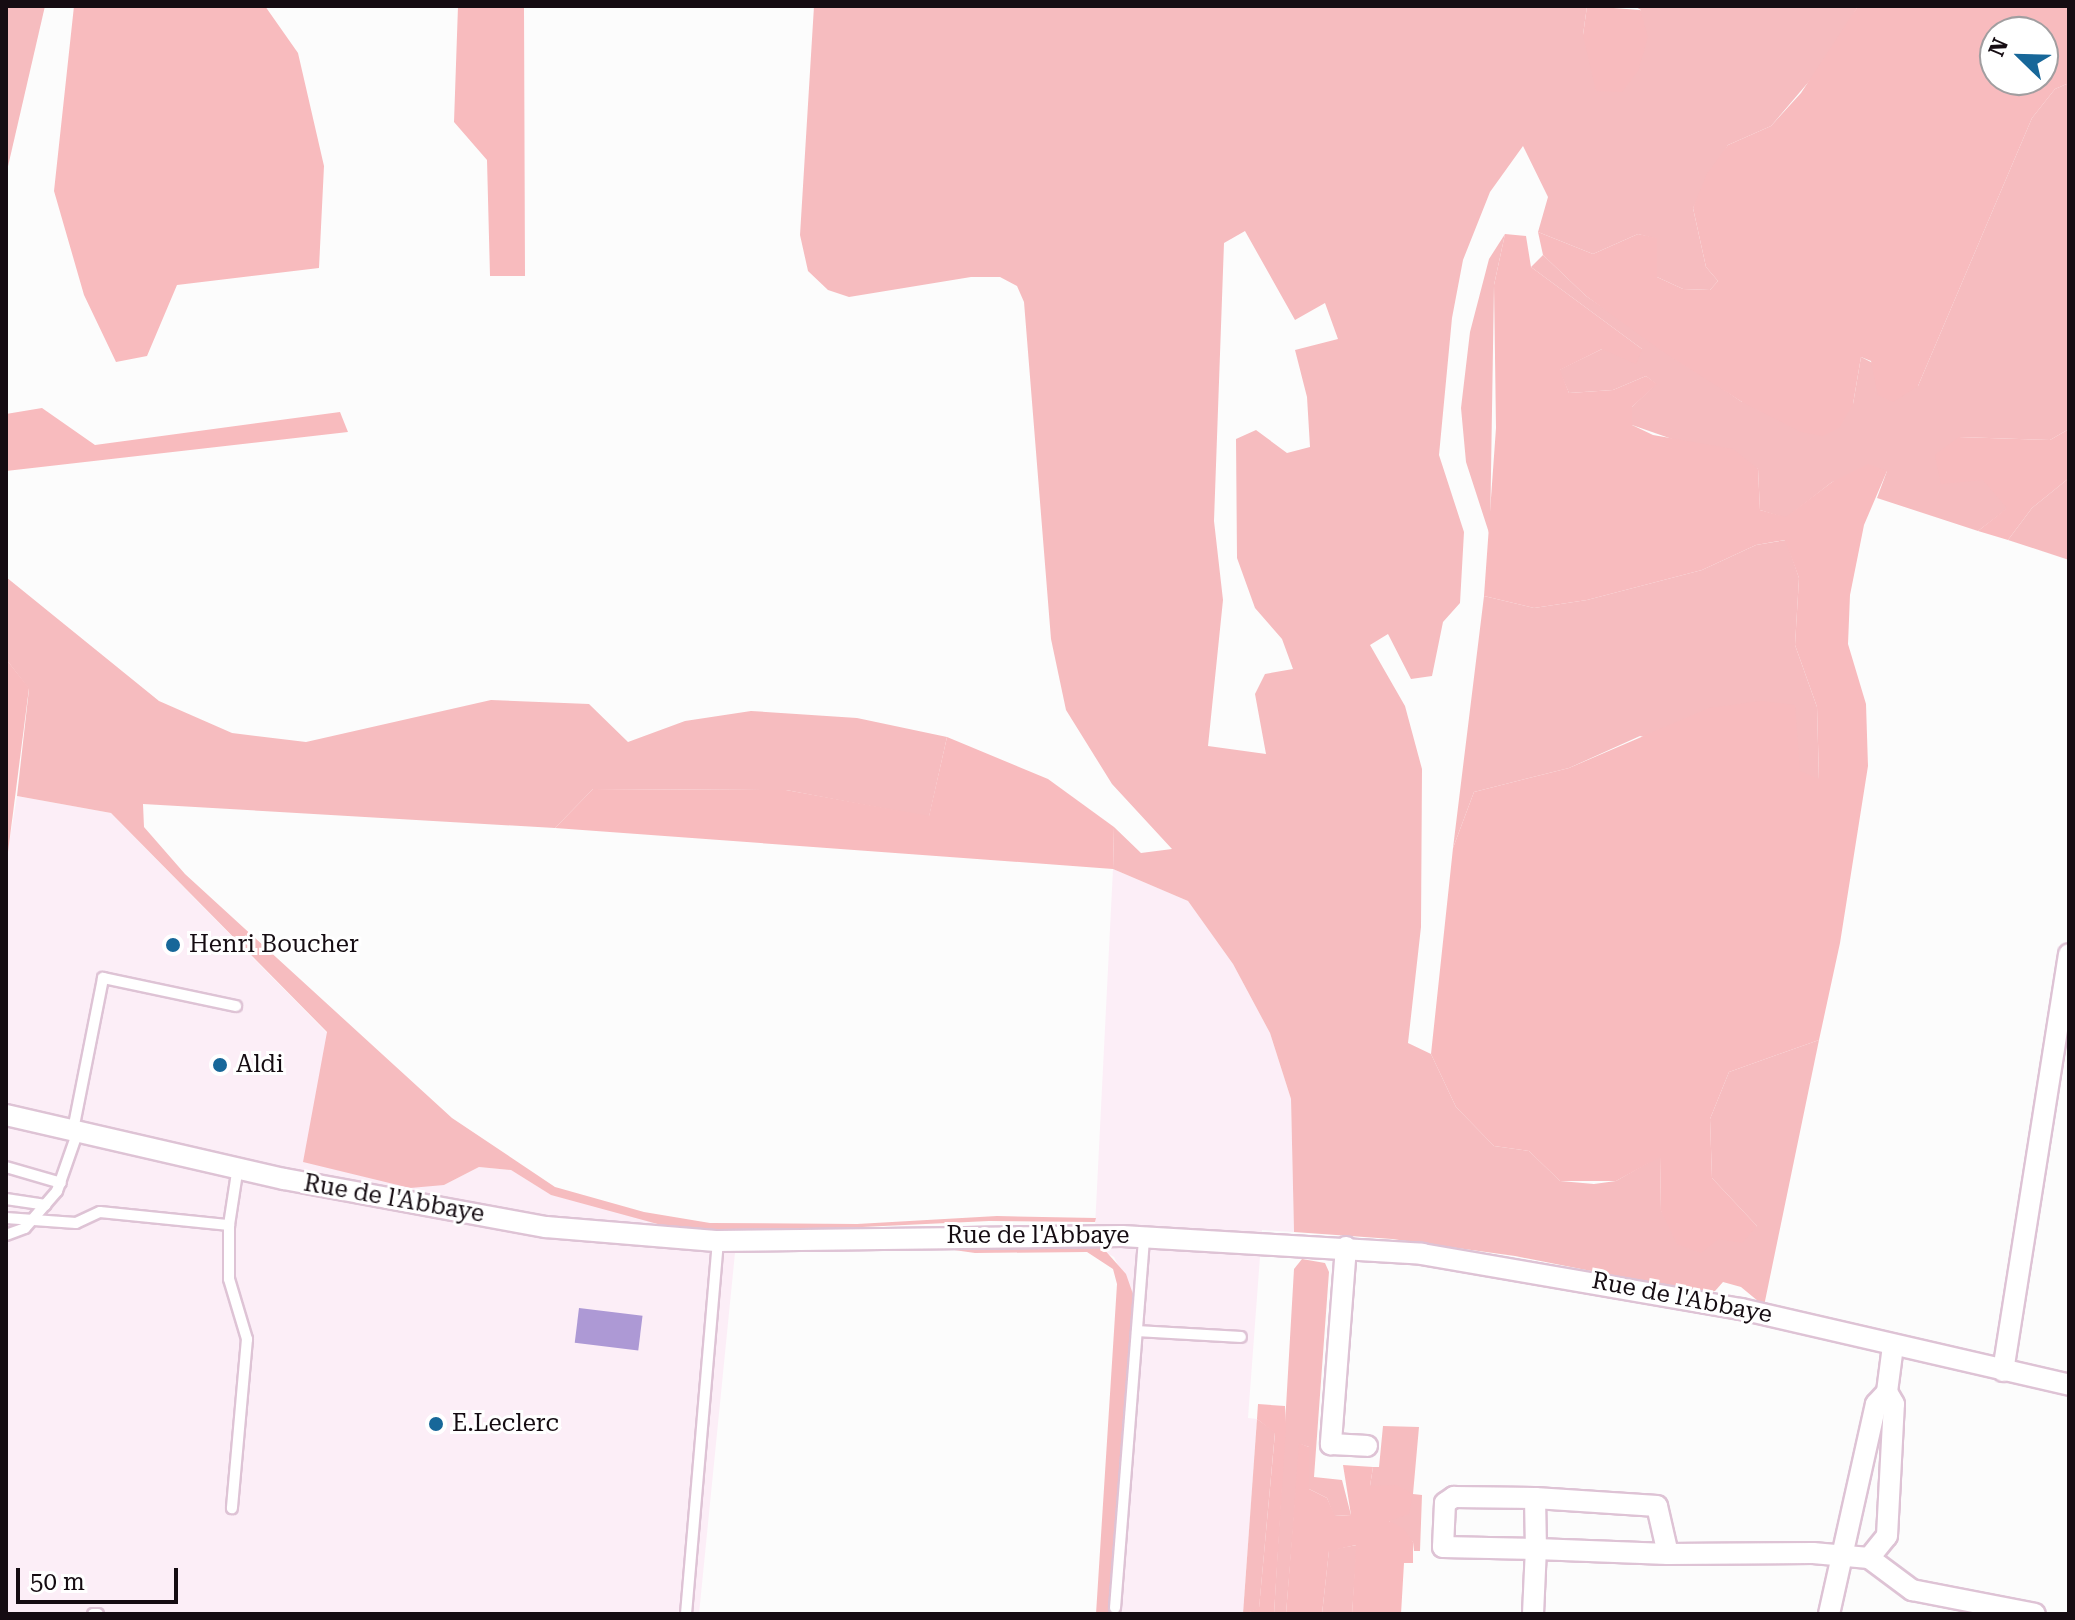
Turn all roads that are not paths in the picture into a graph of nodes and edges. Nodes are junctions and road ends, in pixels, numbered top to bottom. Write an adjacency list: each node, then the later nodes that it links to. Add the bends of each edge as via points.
1 (2069, 954): 20 (street)
2 (236, 1006): 4 (lane, via 103,978)
3 (6, 1115): 4 (street, Rue de l'Abbaye)
4 (75, 1130): 5 (street, Rue de l'Abbaye); 7 (lane)
5 (238, 1166): 12 (lane); 15 (street, Rue de l'Abbaye, via 546,1227)
6 (6, 1167): 7 (lane)
7 (61, 1183): 9 (lane)
8 (6, 1199): 9 (lane)
9 (46, 1205): 11 (lane)
10 (6, 1218): 11 (lane)
11 (36, 1218): 12 (lane, via 76,1223 100,1212); 13 (lane)
12 (229, 1225): 25 (lane, via 229,1279 247,1339)
13 (6, 1235)
14 (1144, 1236): 15 (street, Rue de l'Abbaye); 16 (street, Rue de l'Abbaye); 17 (lane)
15 (718, 1241): 31 (lane)
16 (1346, 1247): 19 (street, Rue de l'Abbaye, via 1537,1271 1802,1322); 23 (street, via 1331,1444)
17 (1137, 1331): 18 (lane); 30 (lane)
18 (1241, 1337)
19 (1893, 1346): 20 (street, Rue de l'Abbaye); 22 (street)
20 (2003, 1371): 21 (street, Rue de l'Abbaye)
21 (2069, 1385)
22 (1887, 1392): 28 (street, via 1876,1404); 29 (street, via 1894,1404 1887,1536)
23 (1367, 1446)
24 (1535, 1498): 26 (street); 26 (street, via 1454,1497 1445,1503 1443,1547); 27 (street, via 1657,1506)
25 (232, 1508)
26 (1536, 1549): 27 (street); 32 (street)
27 (1668, 1554): 28 (street, via 1813,1553)
28 (1841, 1558): 29 (street); 33 (street)
29 (1869, 1558): 34 (street, via 1912,1590)
30 (1115, 1608)
31 (686, 1614)
32 (1533, 1614)
33 (1829, 1614)
34 (2035, 1614)

